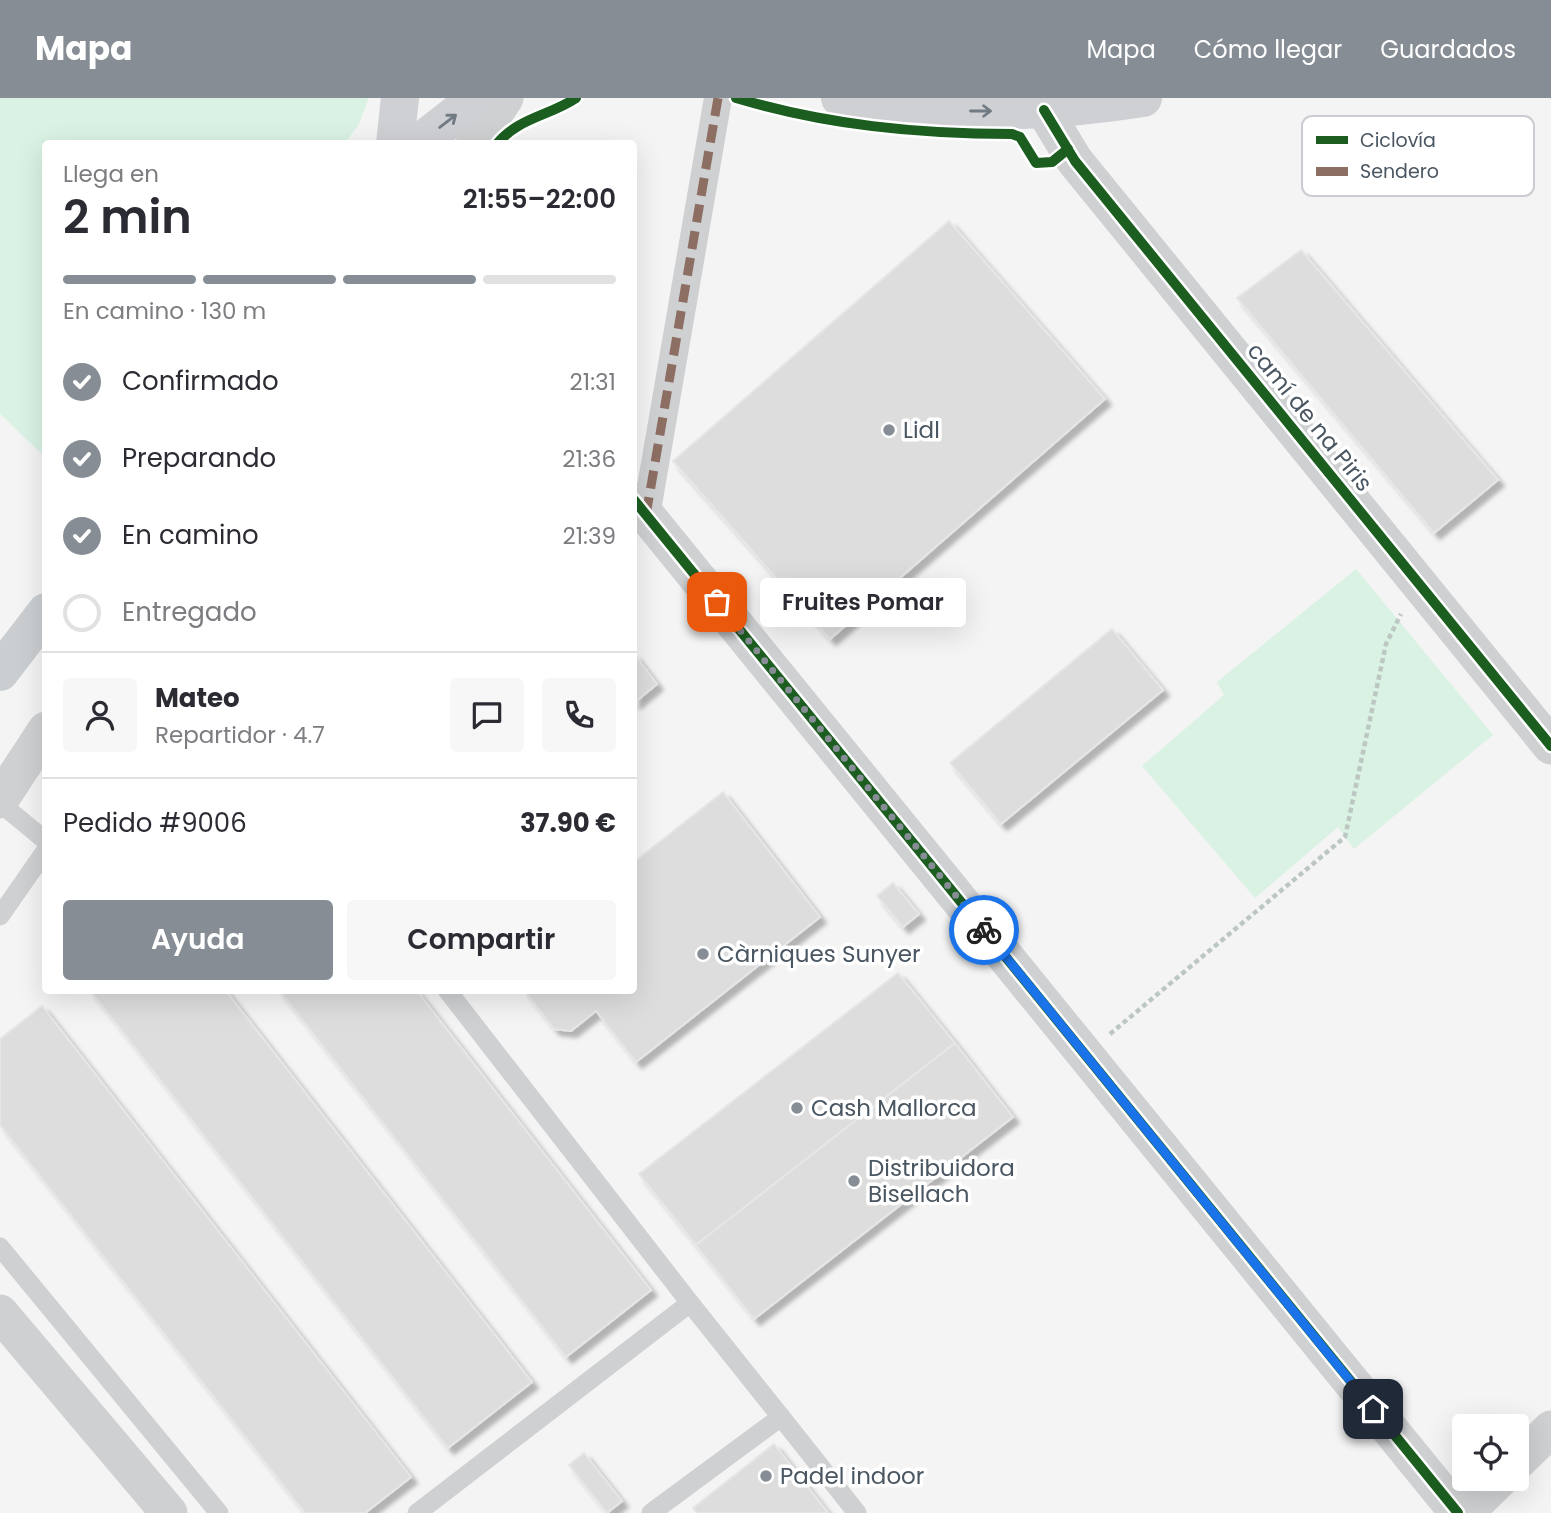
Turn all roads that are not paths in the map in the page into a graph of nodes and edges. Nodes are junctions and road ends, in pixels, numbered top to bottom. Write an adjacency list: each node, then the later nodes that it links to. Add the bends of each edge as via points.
1 (400, 98): 8 (main road)
2 (477, 98): 9 (main road, one-way to 2)
3 (505, 98): 10 (street)
4 (718, 98): 11 (street)
5 (840, 98): 7 (main road, one-way to 7, via 912,109)
6 (1143, 98): 7 (main road)
7 (1044, 110): 15 (street, camí de na Piris, via 1075,161)
8 (395, 140)
9 (423, 140)
10 (477, 140)
11 (640, 508): 33 (street)
12 (42, 617): 13 (main road)
13 (0, 672)
14 (42, 736): 16 (street)
15 (1551, 746)
16 (0, 801): 17 (lane)
17 (42, 838)
18 (42, 856): 19 (lane)
19 (0, 916)
20 (450, 994): 22 (lane)
21 (0, 1247): 29 (lane)
22 (690, 1303): 24 (lane); 30 (lane)
23 (0, 1314): 28 (street)
24 (780, 1417): 31 (lane); 32 (lane)
25 (1551, 1429): 26 (street)
26 (1529, 1450)
27 (1488, 1491): 34 (street)
28 (169, 1513)
29 (219, 1513)
30 (417, 1513)
31 (651, 1513)
32 (857, 1513)
33 (1458, 1513)
34 (1465, 1513)

